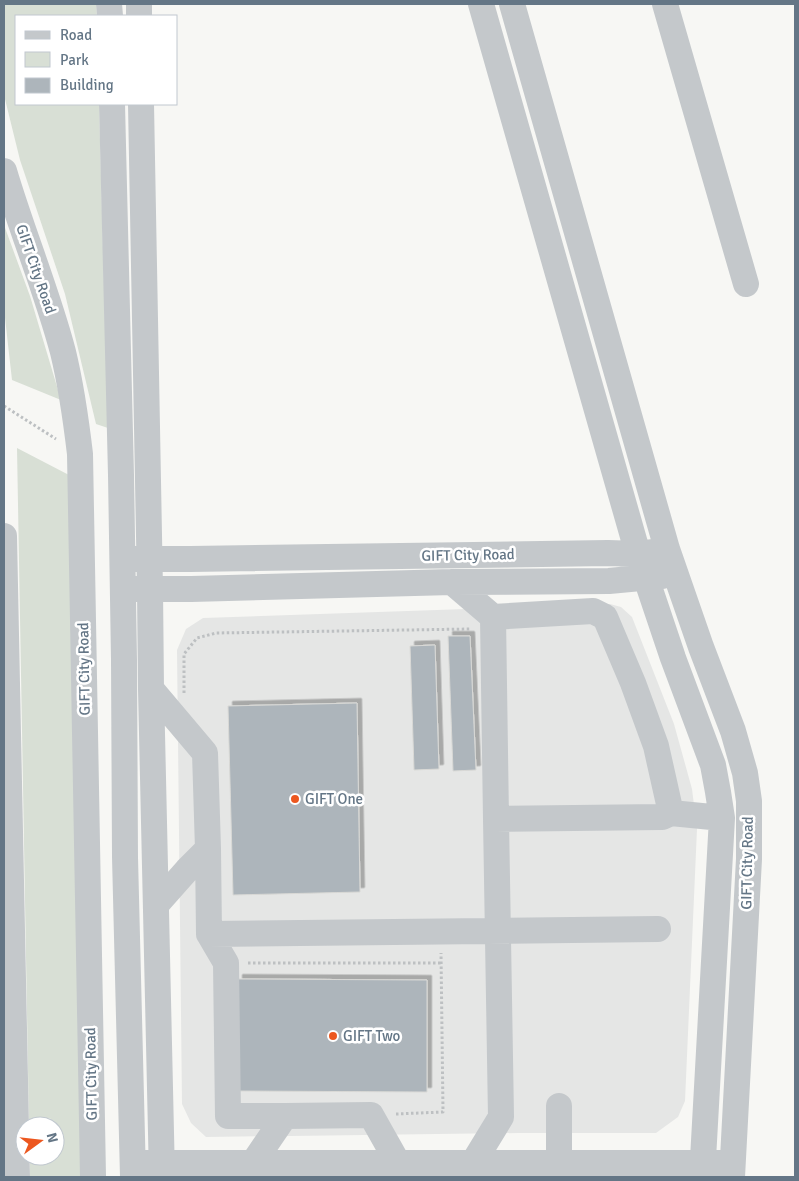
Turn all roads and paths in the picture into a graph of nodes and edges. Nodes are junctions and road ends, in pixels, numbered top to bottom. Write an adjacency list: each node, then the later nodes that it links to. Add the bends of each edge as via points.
1 (481, 4): 12 (street)
2 (512, 4): 9 (street)
3 (665, 4): 7 (street)
4 (112, 105): 10 (street, GIFT City Road)
5 (141, 105): 11 (street)
6 (4, 176): 45 (street, GIFT City Road, via 63,352 80,454)
7 (746, 284)
8 (4, 536): 29 (street)
9 (667, 549): 12 (street, GIFT City Road); 13 (street, GIFT City Road)
10 (123, 559): 11 (street, GIFT City Road); 15 (street, GIFT City Road)
11 (149, 559): 12 (street, GIFT City Road, via 608,553); 16 (street)
12 (641, 566): 13 (street, GIFT City Road); 14 (street, GIFT City Road, via 610,581); 21 (street, GIFT City Road, via 713,765)
13 (676, 574): 43 (street, GIFT City Road, via 733,731 749,801 749,859)
14 (452, 582): 16 (street, GIFT City Road); 17 (street)
15 (123, 588): 16 (street, GIFT City Road); 40 (street, GIFT City Road, via 125,857)
16 (150, 589): 18 (street)
17 (494, 623): 19 (path, via 216,634 197,638 184,654); 20 (street, via 593,611 604,617 656,746); 22 (street)
18 (151, 689): 19 (street); 24 (street)
19 (185, 729): 23 (street, via 205,753)
20 (671, 814): 21 (street); 22 (street, via 662,817)
21 (722, 818): 42 (street, GIFT City Road)
22 (496, 819): 27 (street)
23 (208, 849): 24 (street); 28 (street)
24 (156, 905): 41 (street)
25 (658, 929): 27 (street)
26 (441, 931): 27 (street); 28 (street); 31 (path)
27 (498, 931): 38 (street, via 501,1117)
28 (209, 934): 30 (street)
29 (12, 954): 32 (street); 44 (street)
30 (226, 963): 31 (path); 35 (street, via 228,1116)
31 (442, 963): 34 (path, via 443,1112)
32 (4, 986)
33 (559, 1106): 39 (street)
34 (371, 1115): 35 (street); 37 (street)
35 (285, 1116): 36 (street)
36 (253, 1163): 37 (street, GIFT City Road); 41 (street, GIFT City Road)
37 (398, 1163): 38 (street, GIFT City Road)
38 (473, 1163): 39 (street, GIFT City Road)
39 (559, 1163): 42 (street, GIFT City Road)
40 (133, 1170): 41 (street, GIFT City Road)
41 (162, 1170)
42 (703, 1170): 43 (street, GIFT City Road)
43 (732, 1170)
44 (17, 1177)
45 (93, 1177)

